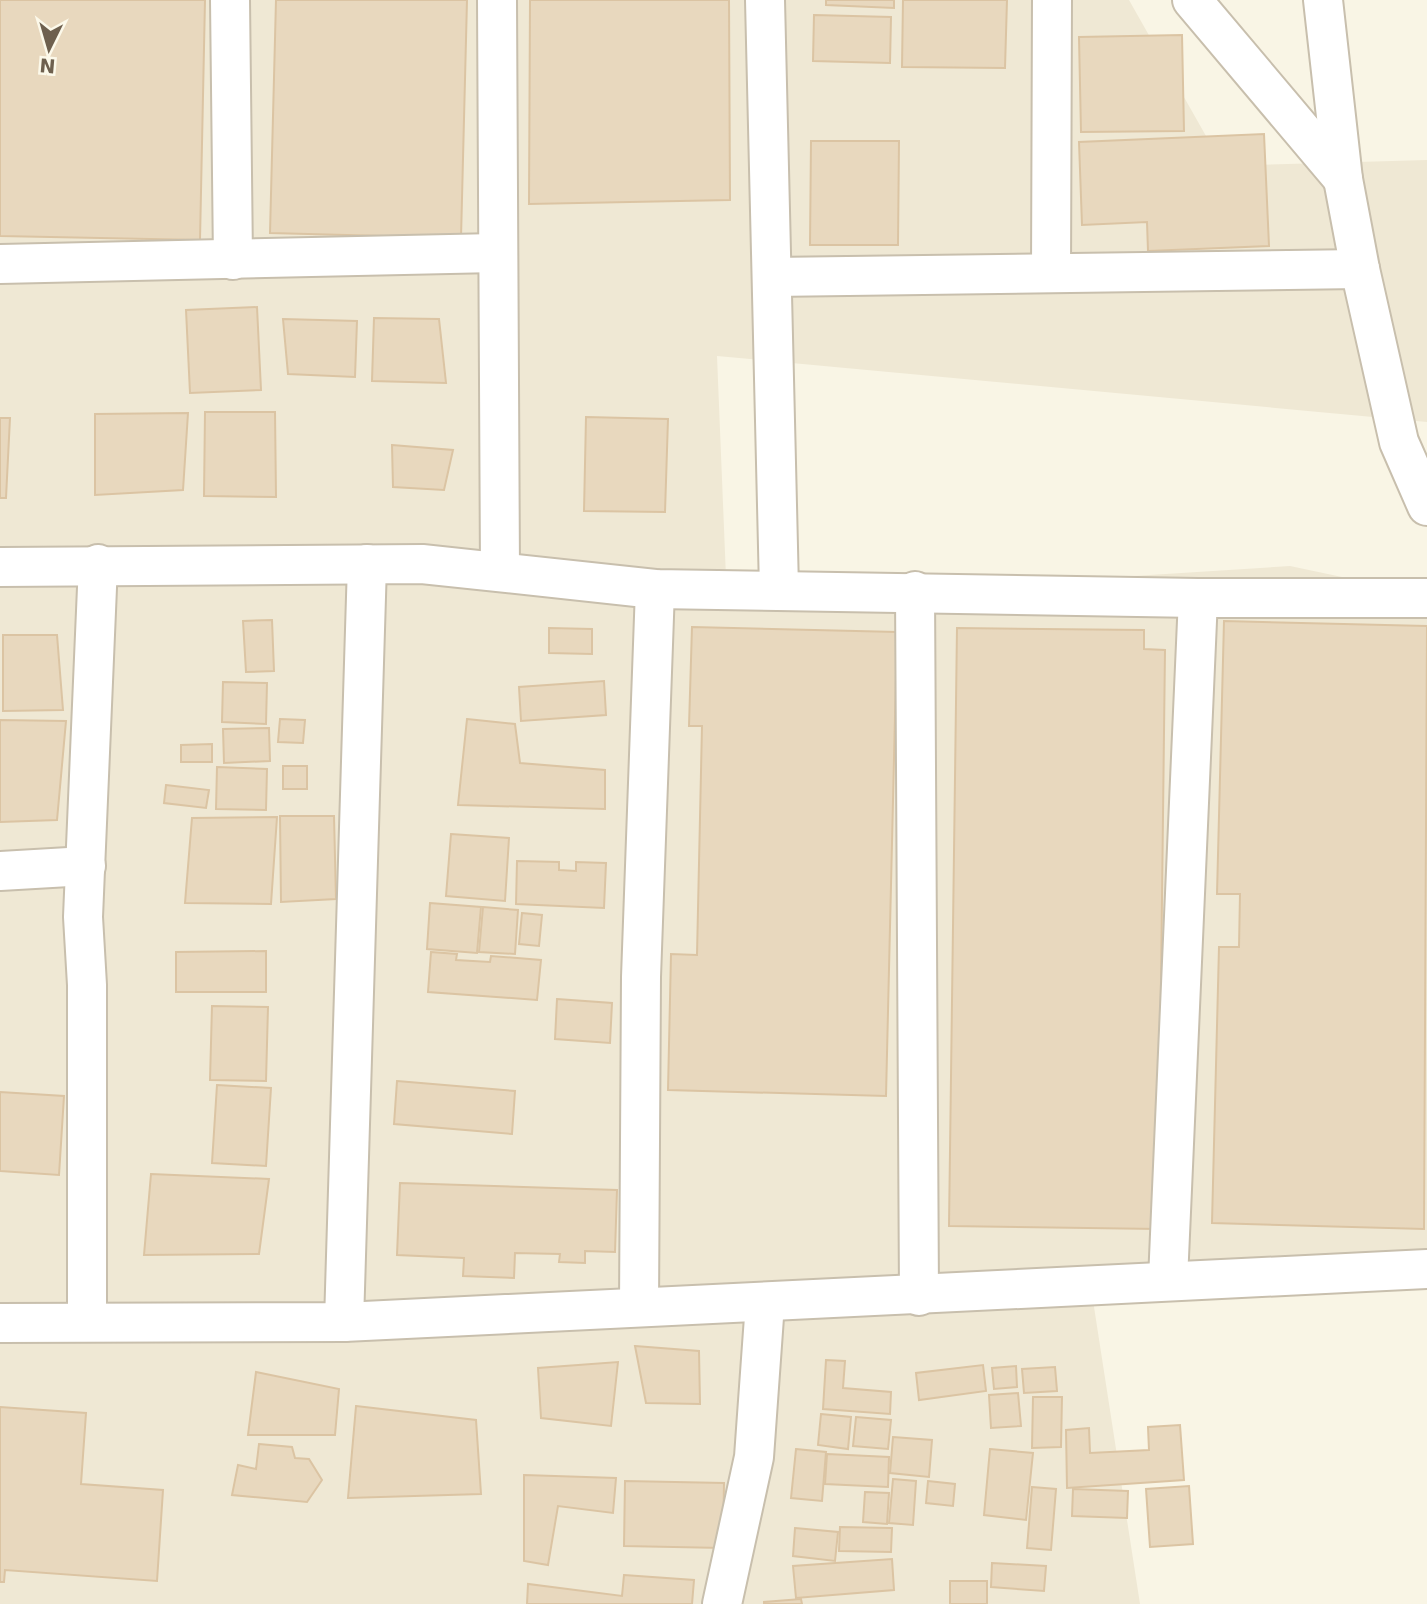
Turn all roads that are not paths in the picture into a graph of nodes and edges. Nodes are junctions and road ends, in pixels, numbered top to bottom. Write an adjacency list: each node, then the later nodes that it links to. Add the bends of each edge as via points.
1 (230, 0): 9 (street)
2 (497, 0): 8 (street)
3 (765, 0): 13 (street)
4 (1052, 0): 12 (street)
5 (1192, 0): 7 (street)
6 (1323, 0): 7 (street)
7 (1343, 179): 11 (street)
8 (496, 253): 9 (street); 18 (street)
9 (233, 260): 10 (street)
10 (0, 264)
11 (1360, 269): 12 (street); 14 (street, via 1398,442)
12 (1051, 273): 13 (street)
13 (772, 277): 20 (street)
14 (1427, 506)
15 (98, 564): 16 (street); 17 (street); 24 (street)
16 (367, 564): 18 (street); 32 (street)
17 (0, 567)
18 (500, 572): 19 (street)
19 (655, 589): 20 (street); 30 (street, via 641,977)
20 (779, 589): 21 (street)
21 (915, 591): 22 (street); 28 (street)
22 (1198, 598): 23 (street); 27 (street)
23 (1427, 598)
24 (86, 866): 25 (street); 31 (street)
25 (0, 871)
26 (1427, 1269): 27 (street)
27 (1168, 1280): 28 (street)
28 (919, 1296): 29 (street)
29 (765, 1303): 30 (street); 34 (street, via 754,1457)
30 (639, 1307): 32 (street)
31 (87, 1322): 32 (street); 33 (street)
32 (344, 1322)
33 (0, 1323)
34 (722, 1604)

